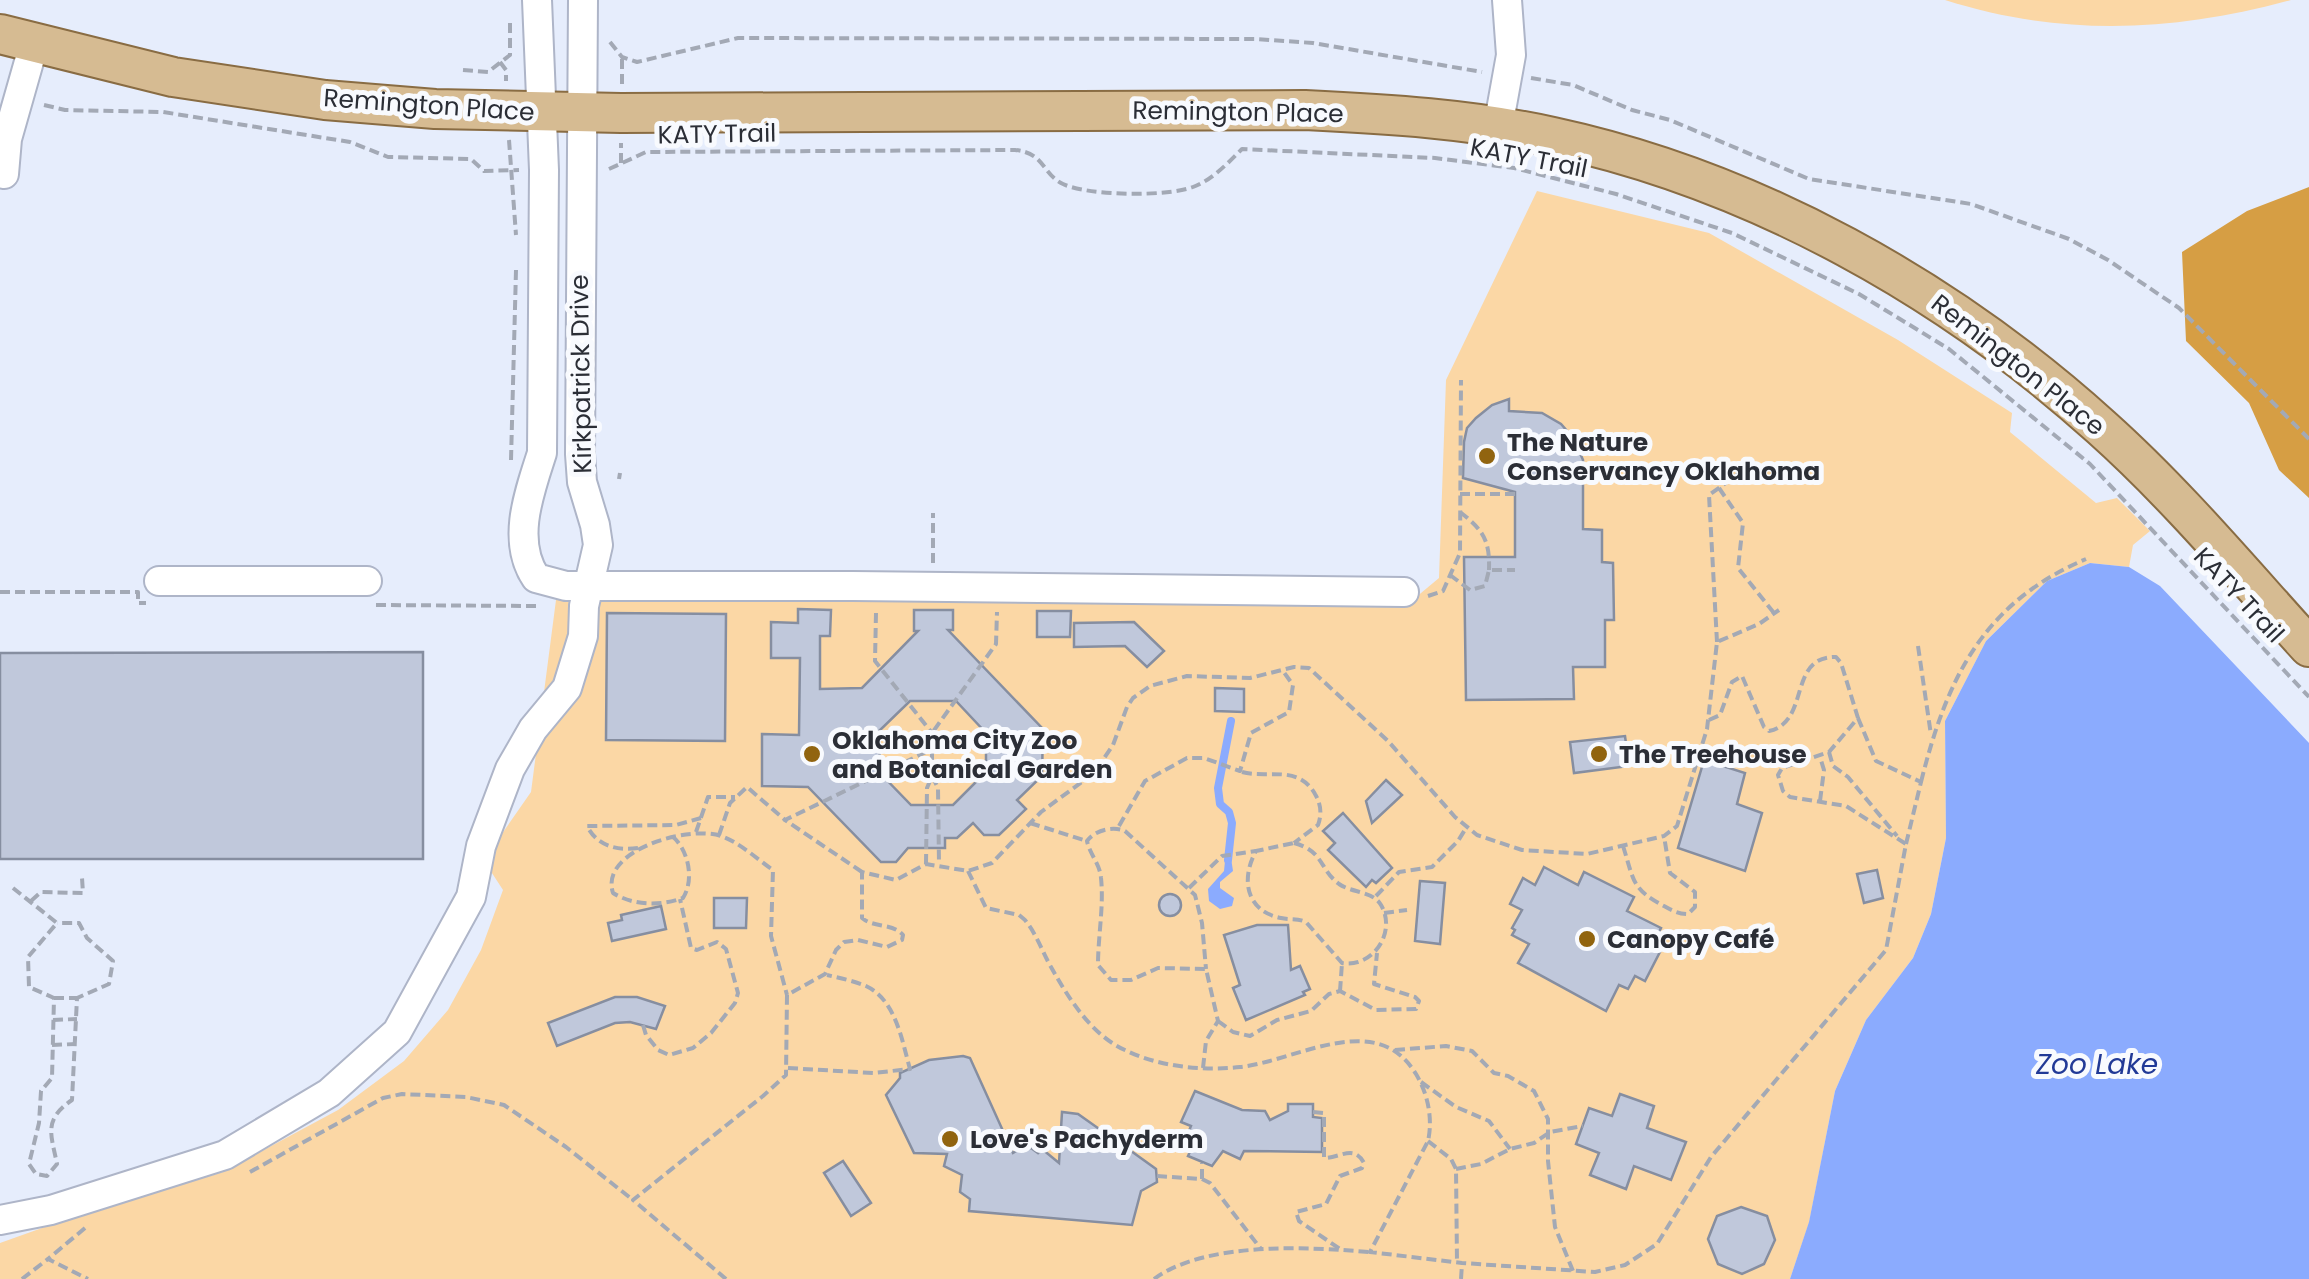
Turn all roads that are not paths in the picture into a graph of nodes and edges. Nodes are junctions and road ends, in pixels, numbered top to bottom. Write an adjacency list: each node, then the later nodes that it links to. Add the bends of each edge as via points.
1 (537, 0): 5 (street)
2 (583, 0): 6 (street, Kirkpatrick Drive)
3 (1507, 0): 7 (street, via 1510,55)
4 (17, 39): 5 (main road, Remington Place, via 174,77 325,100); 8 (street)
5 (541, 112): 6 (main road, Remington Place); 12 (street, Kirkpatrick Drive, via 542,453 528,497 526,563 536,578)
6 (582, 113): 7 (main road, Remington Place, via 1305,110); 12 (street, Kirkpatrick Drive, via 580,454 598,545)
7 (1498, 126): 13 (main road, Remington Place, via 1692,179 1779,214 1927,294 2103,428)
8 (4, 174)
9 (158, 592): 11 (street)
10 (1404, 592): 12 (street)
11 (371, 593)
12 (586, 596): 14 (street, via 583,636 567,688 510,769 481,846 471,897 397,1032 330,1093 225,1155)
13 (2309, 646)
14 (0, 1220)

